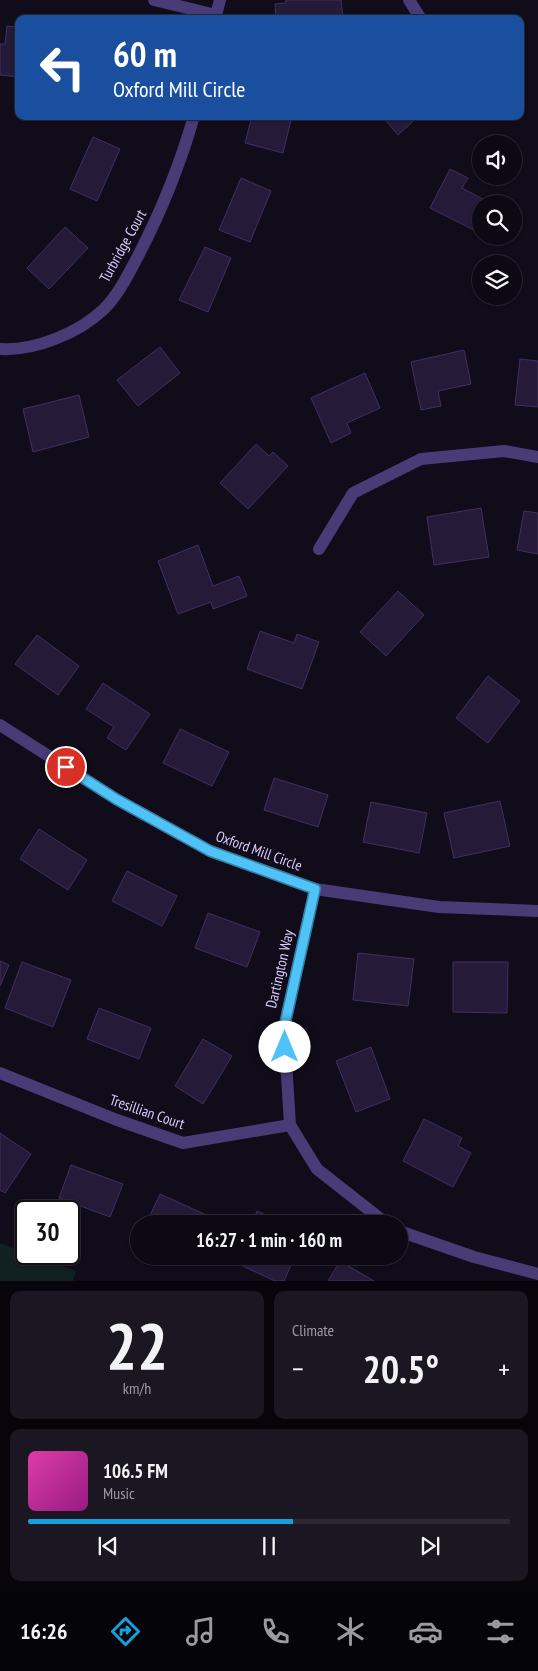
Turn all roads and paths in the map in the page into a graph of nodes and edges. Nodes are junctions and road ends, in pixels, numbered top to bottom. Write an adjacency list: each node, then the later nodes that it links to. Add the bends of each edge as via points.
1 (154, 0): 4 (street)
2 (220, 0): 5 (street)
3 (409, 0): 6 (street)
4 (208, 15)
5 (216, 15)
6 (418, 15)
7 (193, 120): 8 (street, Turbridge Court, via 176,174 153,228 127,278 105,308 82,326 31,347)
8 (0, 349)
9 (538, 457): 10 (street, via 504,451 420,459 353,493)
10 (319, 548)
11 (0, 725): 12 (street, Oxford Mill Circle, via 116,799 210,851)
12 (315, 889): 13 (street, Oxford Mill Circle, via 438,907); 15 (street, Dartington Way, via 284,1028)
13 (538, 911)
14 (0, 1073): 15 (street, Tresillian Court, via 183,1143)
15 (290, 1125): 16 (street, Dartington Way, via 317,1169)
16 (376, 1215)
17 (408, 1234): 18 (street, via 474,1258)
18 (538, 1274)

